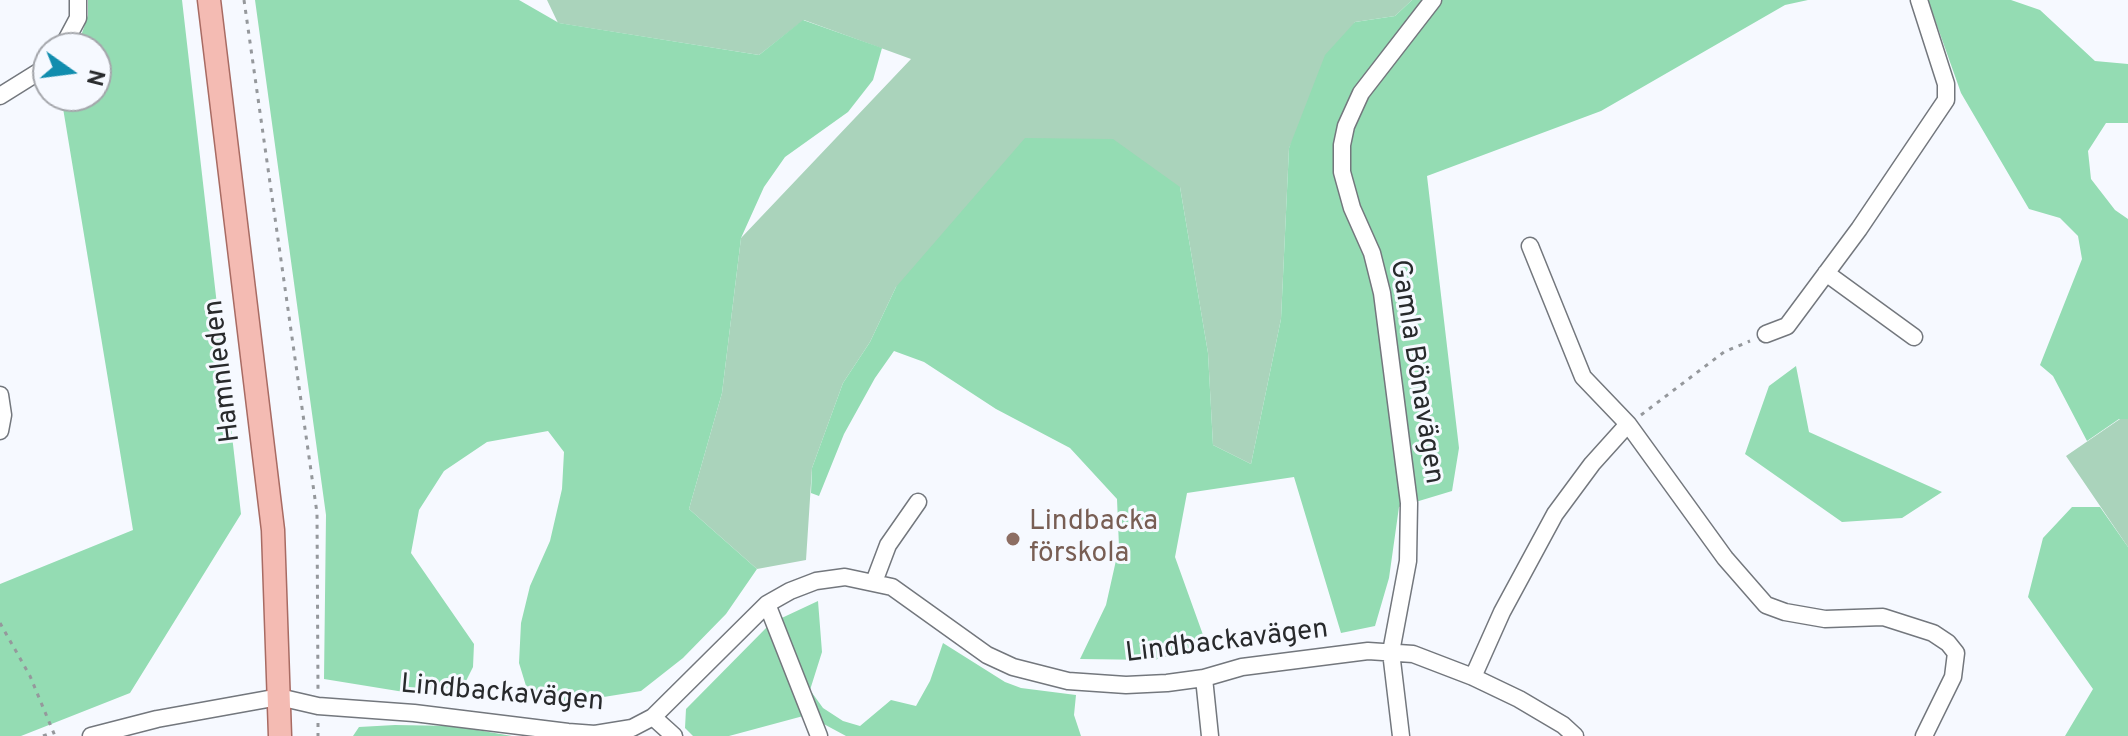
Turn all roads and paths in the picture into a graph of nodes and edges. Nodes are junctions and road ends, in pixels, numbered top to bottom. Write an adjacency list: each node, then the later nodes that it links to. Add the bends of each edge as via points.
1 (78, 0): 6 (street, via 78,18)
2 (209, 0): 24 (main road, Hamnleden, via 273,530)
3 (244, 0): 23 (path, via 317,513 318,689)
4 (1433, 0): 20 (street, Gamla Bönavägen, via 1361,93 1342,145 1342,172 1382,293 1409,503 1408,561)
5 (1919, 0): 10 (street, via 1946,84 1946,100)
6 (71, 32)
7 (32, 76): 8 (street)
8 (0, 96)
9 (1530, 246): 14 (street, via 1583,377)
10 (1826, 273): 11 (street, via 1787,326); 12 (street)
11 (1766, 334): 14 (path, via 1724,352)
12 (1914, 337)
13 (0, 395): 15 (street)
14 (1628, 424): 21 (street, via 1555,514); 35 (street, via 1725,558 1766,605 1825,619 1883,617 1948,643 1956,653 1953,677)
15 (0, 431)
16 (918, 502): 17 (street, via 888,545)
17 (874, 582): 18 (street, Lindbackavägen, via 845,577 816,581); 22 (street, Lindbackavägen, via 912,599 972,647 1024,670 1068,681 1126,685)
18 (767, 604): 25 (street, Lindbackavägen); 31 (street)
19 (0, 623): 26 (path)
20 (1391, 652): 21 (street, Lindbackavägen, via 1413,654); 22 (street, Lindbackavägen, via 1242,667); 33 (street, Gamla Bönavägen)
21 (1473, 677): 34 (street, Lindbackavägen)
22 (1204, 678): 32 (street)
23 (330, 691)
24 (279, 697): 25 (street, Lindbackavägen, via 318,706 595,734 632,728); 28 (street); 29 (main road, Hamnleden)
25 (653, 717): 30 (street)
26 (55, 734): 27 (path)
27 (43, 736)
28 (91, 736)
29 (280, 736)
30 (674, 736)
31 (819, 736)
32 (1210, 736)
33 (1401, 736)
34 (1575, 736)
35 (1924, 736)

